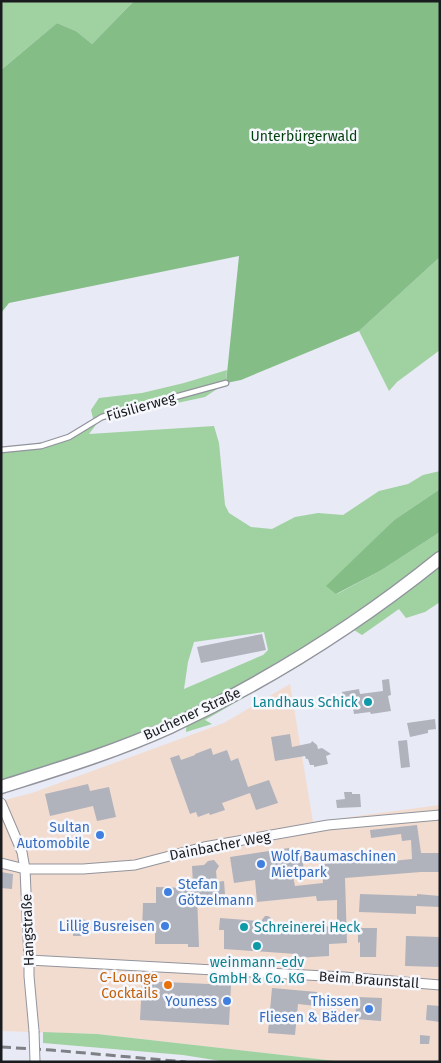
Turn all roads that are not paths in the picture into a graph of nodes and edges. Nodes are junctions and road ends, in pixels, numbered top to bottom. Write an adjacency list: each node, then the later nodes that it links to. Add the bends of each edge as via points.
1 (226, 383): 2 (lane, Füsilierweg, via 102,417 69,437 41,446)
2 (1, 450)
3 (440, 558): 4 (main road, Buchener Straße, via 393,595 259,682 169,727 86,760)
4 (1, 786)
5 (1, 803): 8 (street, Hangstraße, via 22,852)
6 (440, 815): 8 (street, Dainbacher Weg, via 328,826 204,847 135,865)
7 (1, 863): 8 (street, Dainbacher Weg)
8 (25, 869): 9 (street, Hangstraße)
9 (29, 960): 10 (street, Beim Braunstall); 11 (street, Hangstraße, bridge)
10 (440, 985)
11 (35, 1062)

